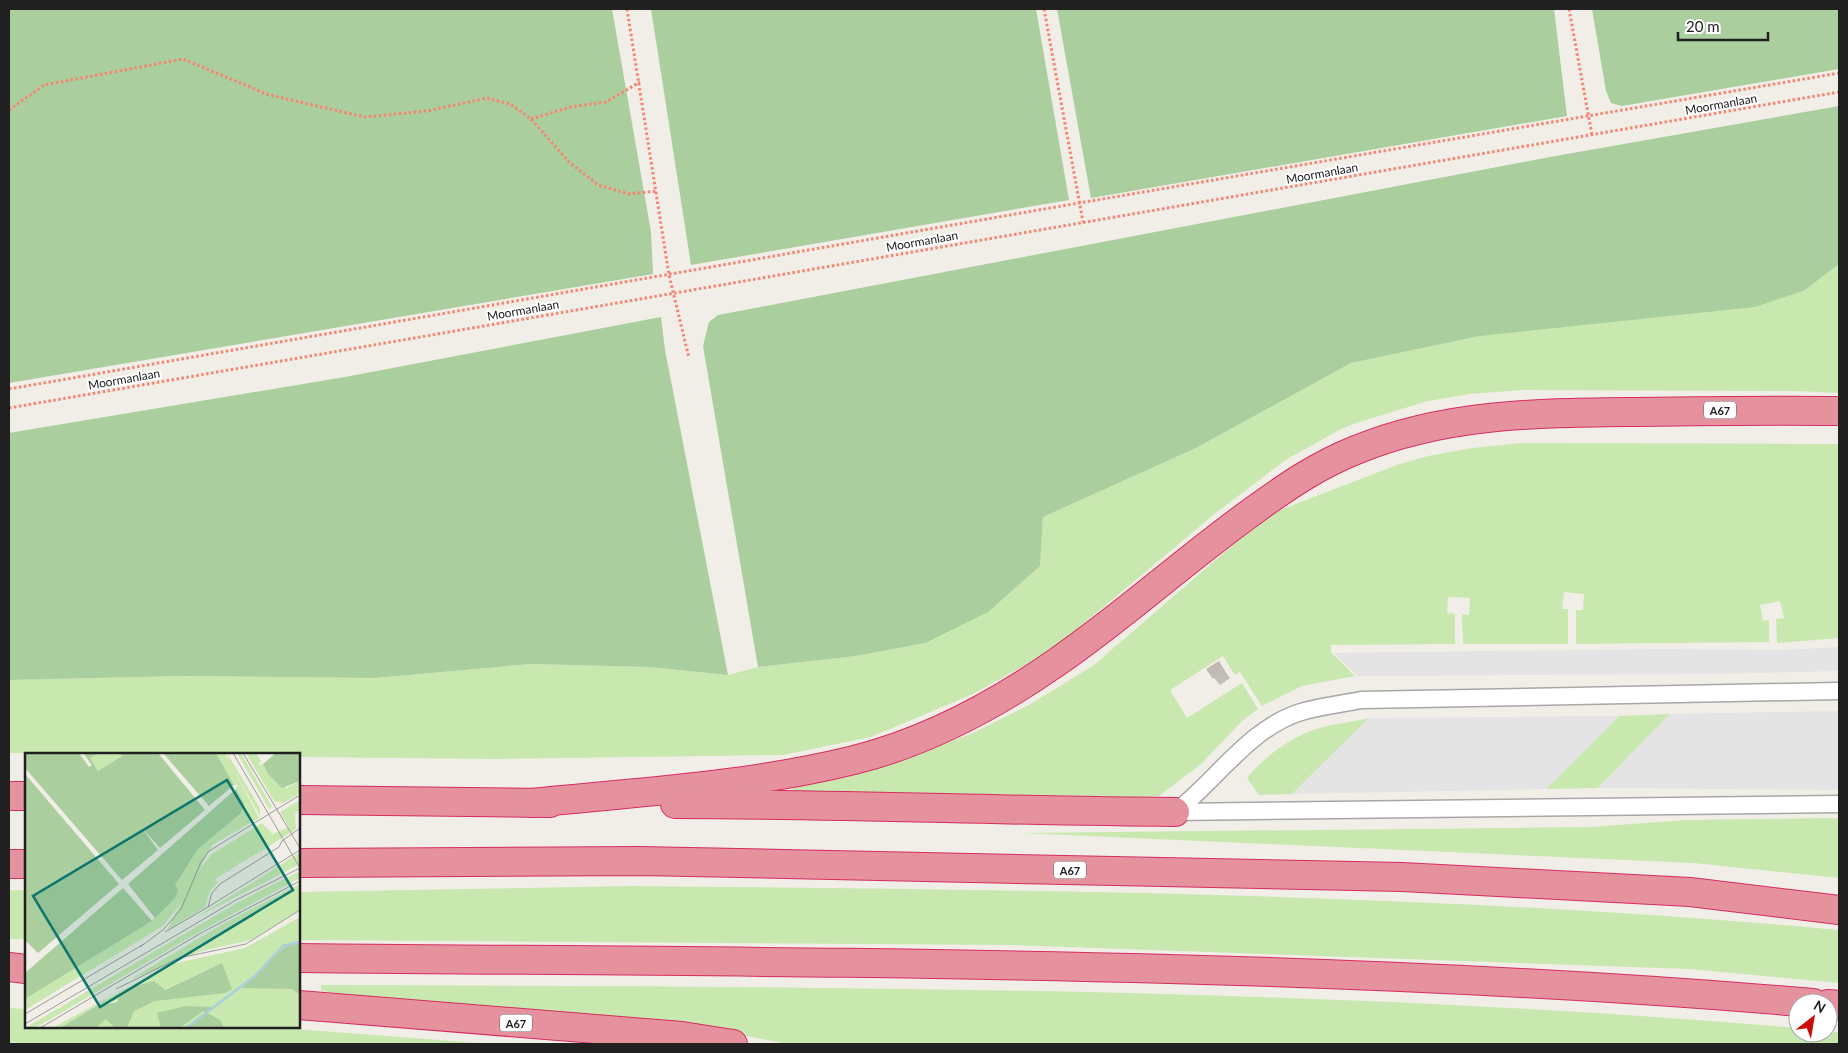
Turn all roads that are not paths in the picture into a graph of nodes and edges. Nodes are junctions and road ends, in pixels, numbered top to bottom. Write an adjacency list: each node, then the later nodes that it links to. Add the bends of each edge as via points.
1 (1839, 411): 6 (highway, A67, via 1542,413 1422,427 1321,465 1217,536 1058,662 969,716 903,744 858,759 766,778)
2 (1839, 691): 8 (lane, via 1361,700 1300,712 1270,728 1240,750 1194,798)
3 (9, 796): 4 (highway)
4 (25, 796)
5 (300, 800): 6 (highway, A67)
6 (532, 803): 8 (highway, A67, via 783,804 998,811)
7 (1839, 804): 8 (lane, A67)
8 (1175, 812)
9 (300, 863): 12 (highway, A67, via 640,861 1402,877 1690,892)
10 (9, 864): 11 (highway)
11 (25, 864)
12 (1839, 910)
13 (9, 956): 14 (highway)
14 (25, 956)
15 (300, 958): 18 (highway, via 1076,967 1394,976)
16 (9, 967): 17 (highway)
17 (25, 970)
18 (1788, 1001)
19 (300, 1005): 20 (highway, A67, via 682,1036)
20 (733, 1044)

